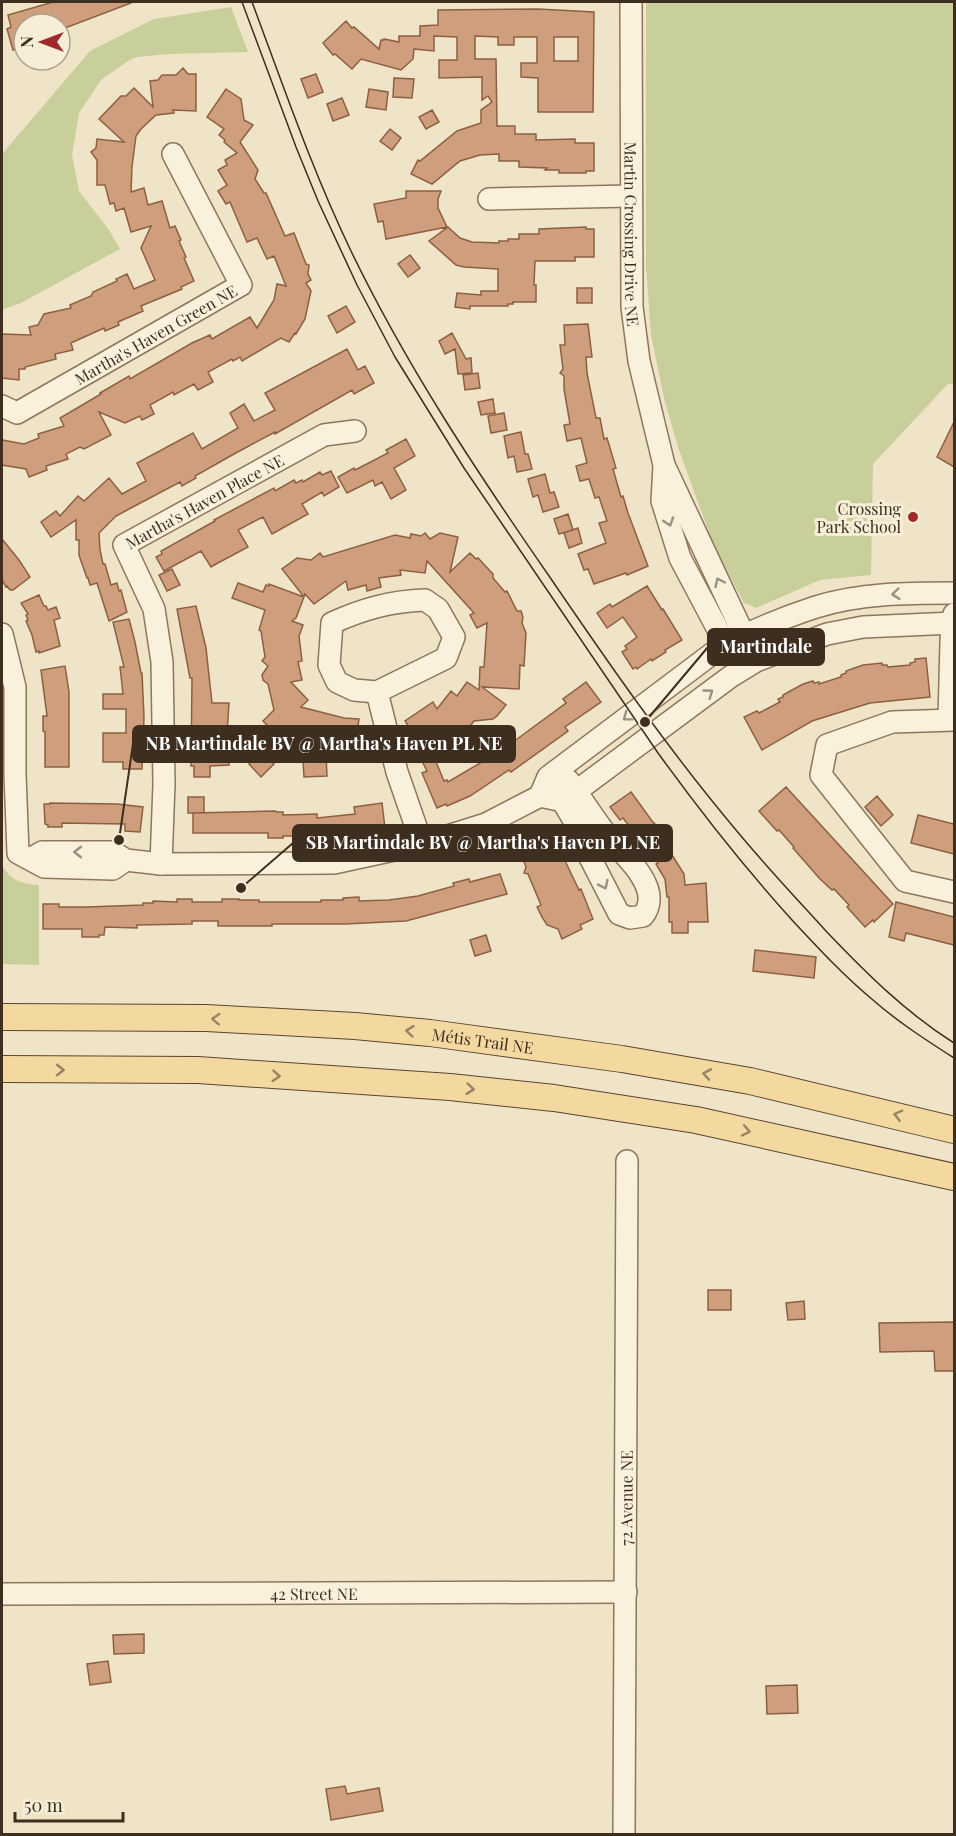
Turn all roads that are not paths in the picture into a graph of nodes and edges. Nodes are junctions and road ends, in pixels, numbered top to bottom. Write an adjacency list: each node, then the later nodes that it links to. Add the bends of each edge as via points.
1 (631, 2): 3 (street, Martin Crossing Drive NE)
2 (173, 154): 5 (street, Martha's Haven Green NE, via 241,285 17,413)
3 (631, 196): 4 (street); 10 (street, Martin Crossing Drive NE, via 632,307 639,361 664,465)
4 (489, 199)
5 (2, 406)
6 (355, 431): 17 (street, Martha's Haven Place NE, via 324,435 124,545 154,609 162,662)
7 (954, 593): 10 (street, one-way to 10, via 901,593 826,605)
8 (953, 620): 11 (street, via 827,634); 13 (street)
9 (2, 634): 17 (street, via 15,687 18,853 44,867 113,869 126,860)
10 (734, 640): 11 (street, Martin Crossing Drive NE); 14 (street, one-way to 14)
11 (748, 666): 15 (street, one-way to 11)
12 (377, 692): 12 (street, via 354,690 337,682 329,665 332,623 399,601 425,600 438,609 454,636 446,658); 16 (street, via 397,772)
13 (952, 720): 18 (street, via 892,722 827,745 821,775 905,881)
14 (549, 781): 15 (street); 16 (street, via 486,824)
15 (570, 796): 15 (street, one-way to 15, via 581,840 619,914 630,918 643,916 649,897 642,876)
16 (422, 844): 17 (street, via 334,863)
17 (161, 864)
18 (954, 892)
19 (2, 1017): 21 (main road, Métis Trail NE, one-way to 19, via 750,1081 494,1041 355,1026 206,1018)
20 (2, 1070): 23 (main road, one-way to 23, via 198,1070 554,1098 696,1120)
21 (954, 1130)
22 (627, 1161): 24 (street, 72 Avenue NE)
23 (954, 1177)
24 (626, 1592): 25 (street, 42 Street NE); 26 (street, 72 Avenue NE)
25 (2, 1594)
26 (624, 1834)

